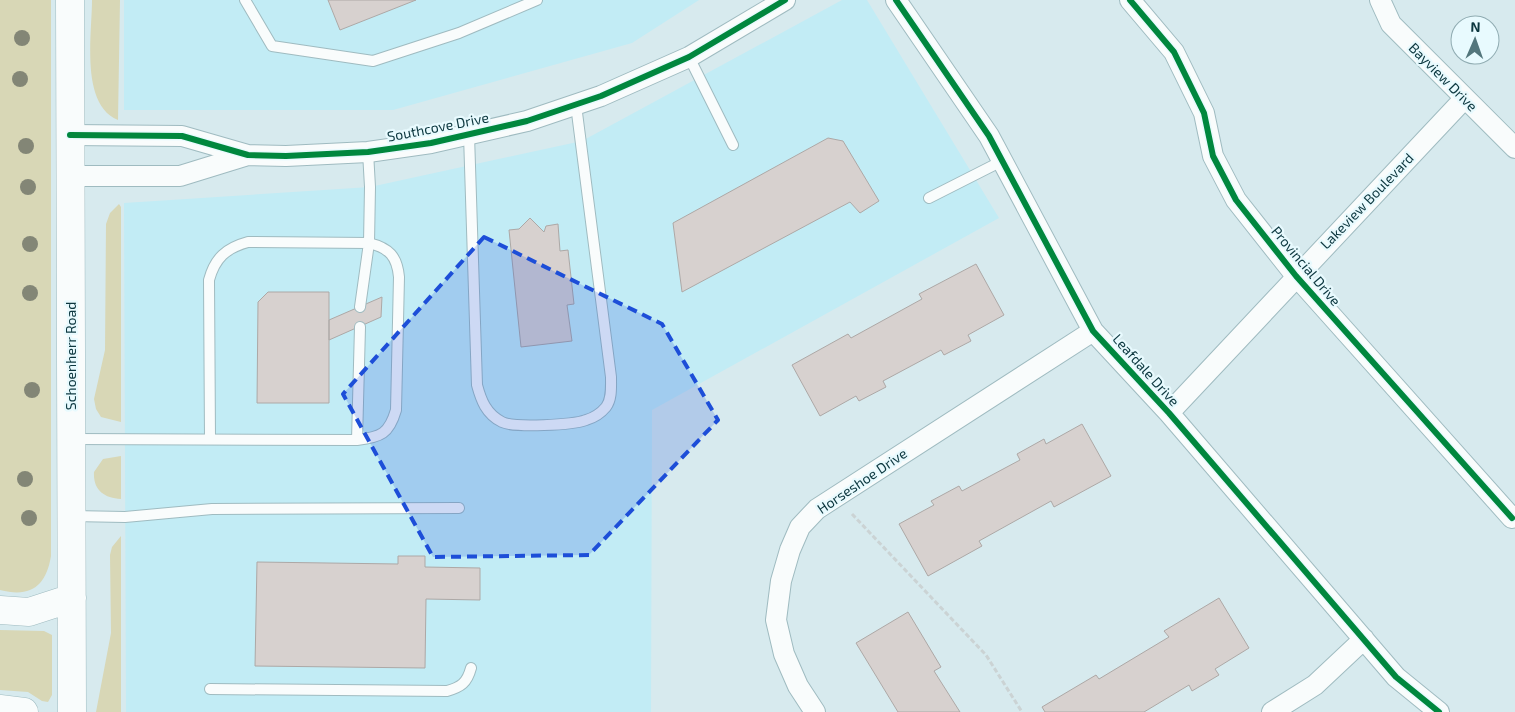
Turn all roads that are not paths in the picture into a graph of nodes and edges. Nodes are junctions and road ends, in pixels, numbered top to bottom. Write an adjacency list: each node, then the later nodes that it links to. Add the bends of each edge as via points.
1 (70, 0): 11 (main road, Schoenherr Road)
2 (245, 0): 3 (lane, via 272,46 372,61 460,33)
3 (536, 0)
4 (784, 0): 8 (street, Southcove Drive)
5 (896, 0): 17 (street, Leafdale Drive)
6 (1130, 0): 21 (street, Provincial Drive, via 1174,52 1204,113 1213,156 1236,200)
7 (1380, 0): 9 (street, Bayview Drive, via 1391,24)
8 (689, 57): 10 (street, Southcove Drive); 13 (lane)
9 (1464, 100): 14 (street, Bayview Drive); 21 (street, Lakeview Boulevard)
10 (576, 104): 12 (street, Southcove Drive, via 527,121); 12 (lane, via 611,377 606,407 584,421 515,427 490,414 481,401 477,385)
11 (70, 135): 16 (street, Southcove Drive, via 182,136); 18 (main road, Schoenherr Road)
12 (469, 135): 15 (street, Southcove Drive)
13 (733, 145)
14 (1515, 148)
15 (368, 152): 16 (street, Southcove Drive); 20 (lane)
16 (248, 156): 18 (street, Southcove Drive, via 180,176)
17 (1002, 160): 19 (lane); 24 (street, Leafdale Drive)
18 (71, 176): 26 (main road, Schoenherr Road)
19 (929, 198)
20 (369, 243): 22 (lane); 27 (lane, via 248,242 221,254 212,267 209,280); 28 (lane, via 392,253 398,263 396,410 385,433)
21 (1296, 276): 25 (street, Lakeview Boulevard); 31 (street, Provincial Drive)
22 (360, 307)
23 (360, 327): 28 (lane)
24 (1093, 331): 25 (street, Leafdale Drive); 40 (street, Horseshoe Drive, via 817,509 800,527 781,581 776,620 784,654 798,686)
25 (1169, 414): 34 (street, Leafdale Drive)
26 (72, 439): 27 (lane); 30 (main road, Schoenherr Road)
27 (210, 440): 28 (lane)
28 (358, 440)
29 (460, 508): 30 (lane, via 212,509 125,517)
30 (71, 516): 32 (main road, Schoenherr Road)
31 (1512, 518)
32 (72, 598): 33 (main road, via 28,612); 39 (main road, Schoenherr Road)
33 (0, 610)
34 (1364, 639): 41 (street, via 1315,685); 42 (street, Leafdale Drive, via 1396,676)
35 (471, 668): 36 (lane, via 460,687 447,691)
36 (210, 689)
37 (0, 708): 38 (main road)
38 (24, 712)
39 (72, 712)
40 (815, 712)
41 (1272, 712)
42 (1439, 712)

